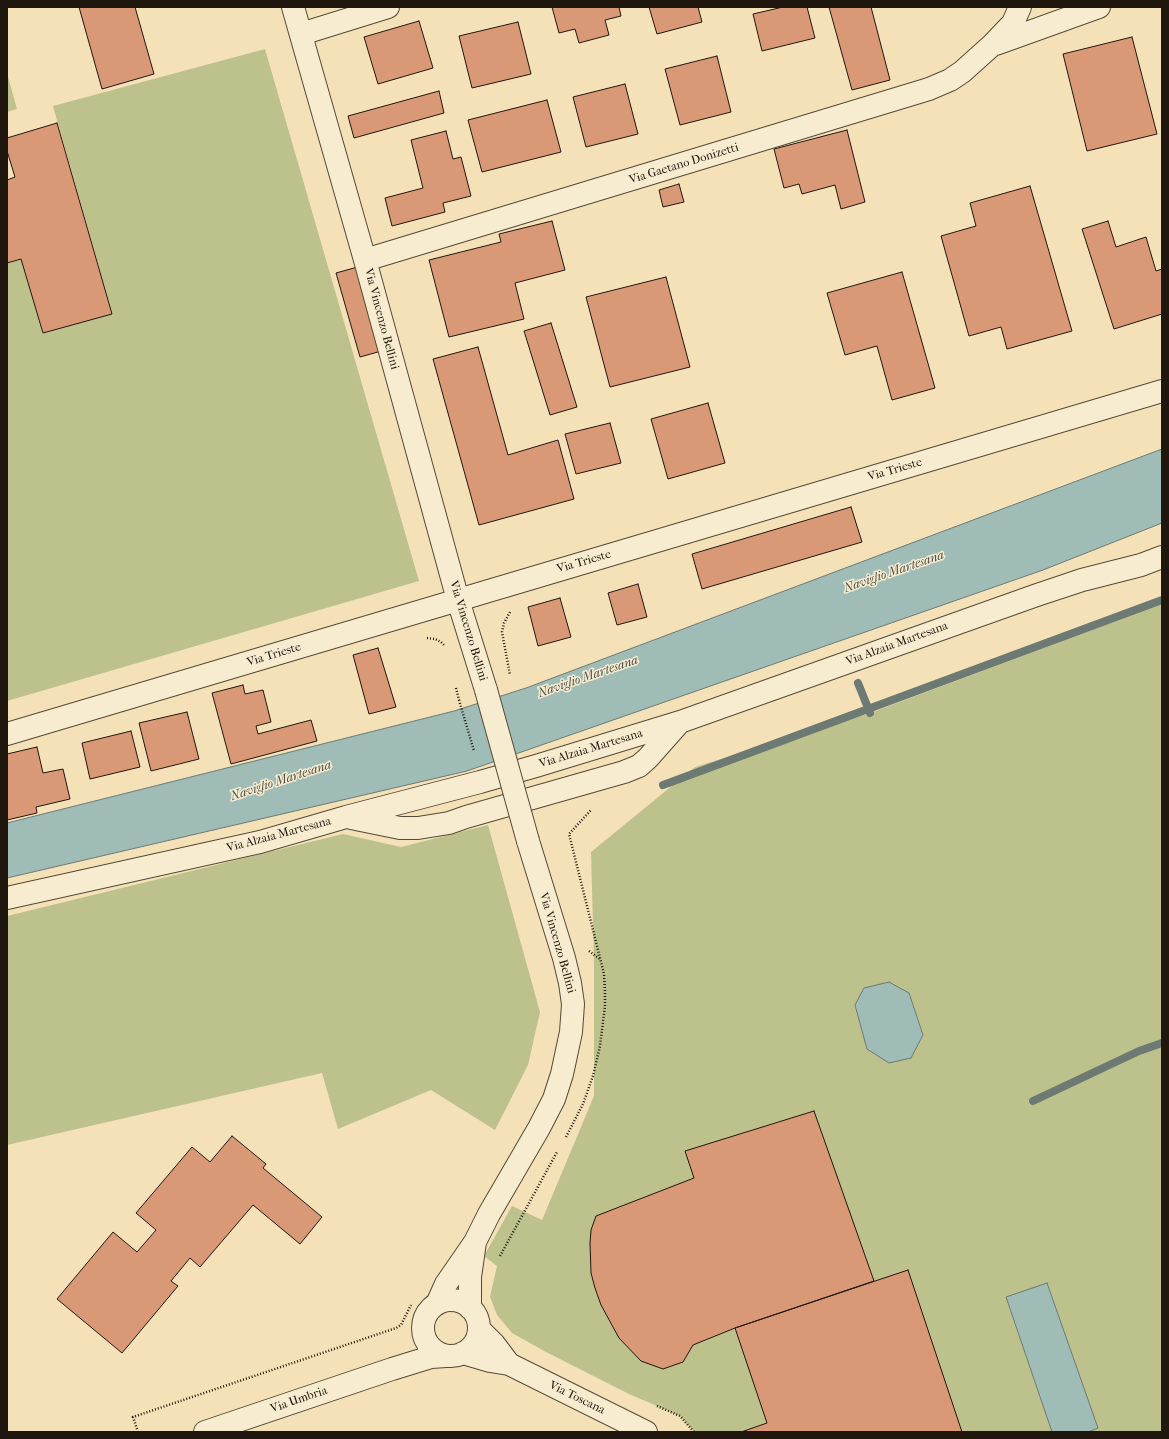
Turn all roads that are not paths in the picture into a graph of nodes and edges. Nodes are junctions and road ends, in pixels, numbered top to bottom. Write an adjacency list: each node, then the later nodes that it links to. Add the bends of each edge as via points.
1 (293, 7): 5 (street, Via Vincenzo Bellini)
2 (388, 7): 5 (street)
3 (1020, 7): 6 (street, Via Gaetano Donizetti, via 1013,23)
4 (1099, 7): 6 (street, Via Gaetano Donizetti)
5 (301, 34): 7 (street, Via Vincenzo Bellini)
6 (991, 46): 7 (street, Via Gaetano Donizetti, via 962,72 929,89)
7 (365, 260): 10 (street, Via Vincenzo Bellini)
8 (1162, 391): 10 (street, Via Trieste)
9 (1162, 557): 11 (street, Via Alzaia Martesana, via 1037,595)
10 (458, 600): 12 (street, Via Trieste); 15 (street, Via Vincenzo Bellini, bridge, via 564,958 573,1000 571,1032 554,1099)
11 (680, 722): 13 (street, Via Alzaia Martesana, via 480,782); 13 (street, via 638,766 449,823 400,828)
12 (7, 734)
13 (346, 817): 14 (street, Via Alzaia Martesana, via 260,842)
14 (7, 898)
15 (475, 1242): 16 (street, Via Vincenzo Bellini, via 446,1284); 17 (street, Via Vincenzo Bellini, via 470,1277)
16 (437, 1304): 17 (street, via 450,1300); 19 (street, via 427,1314 423,1324)
17 (470, 1308): 18 (street)
18 (479, 1329): 20 (street, via 472,1346); 21 (street, Via Toscana)
19 (424, 1335): 20 (street, via 431,1348); 22 (street, Via Umbria)
20 (454, 1355): 21 (street, Via Toscana); 22 (street, Via Umbria, via 431,1358)
21 (509, 1364): 24 (street, Via Toscana)
22 (392, 1369): 23 (street, Via Umbria)
23 (206, 1432)
24 (646, 1432)

